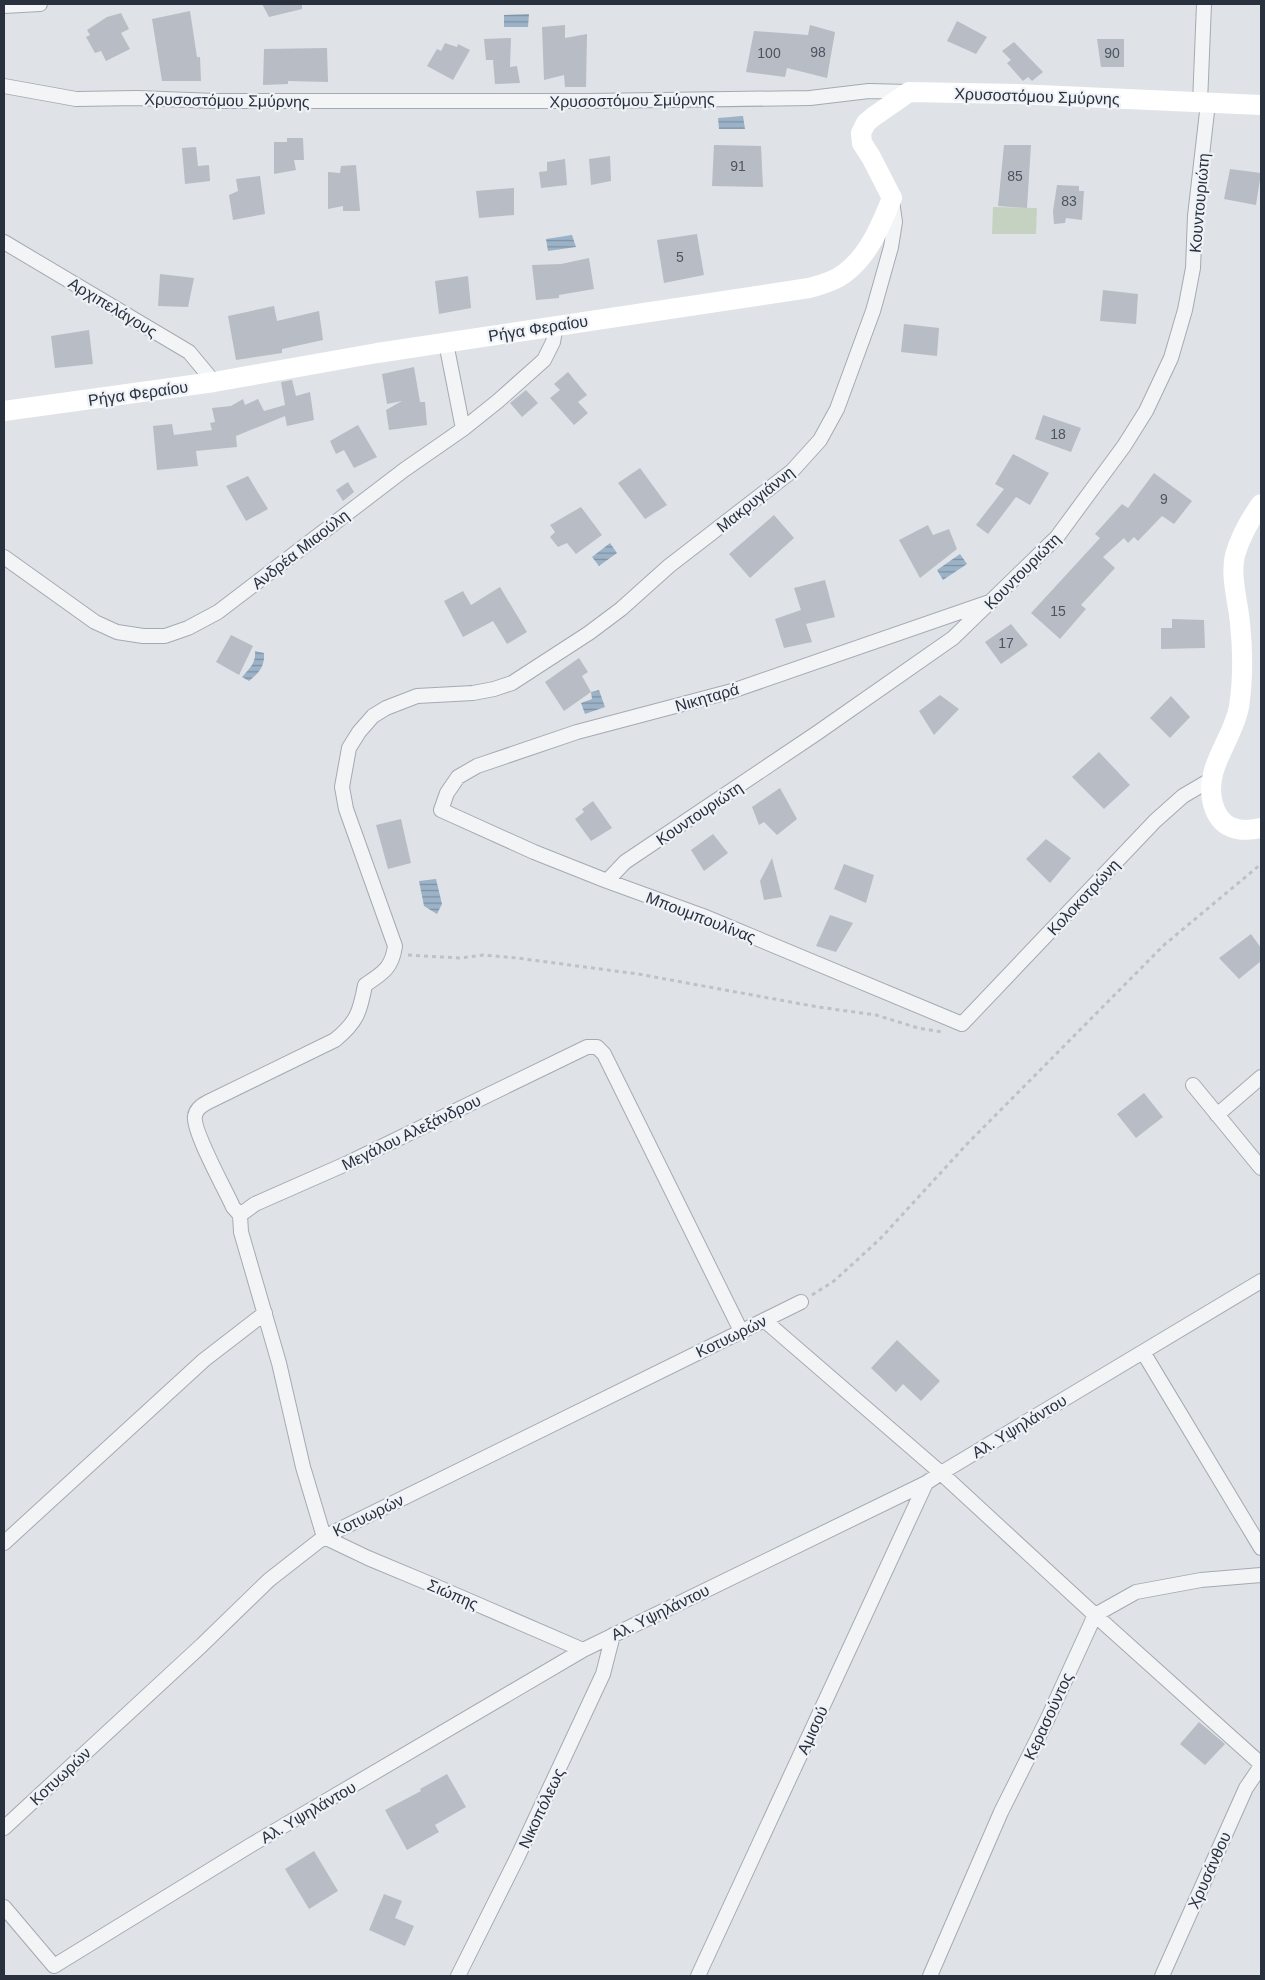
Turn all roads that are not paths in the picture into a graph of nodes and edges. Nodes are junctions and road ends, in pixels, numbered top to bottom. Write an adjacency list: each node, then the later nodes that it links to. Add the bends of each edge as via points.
1 (40, 4): 3 (street)
2 (1204, 4): 6 (street, Κουντουριώτη)
3 (4, 6)
4 (4, 86): 5 (street, Χρυσοστόμου Σμύρνης, via 76,99 216,101 589,101 810,98 869,91)
5 (909, 92): 6 (street, Χρυσοστόμου Σμύρνης); 8 (street, via 873,117 861,133 862,143)
6 (1204, 103): 7 (street, Χρυσοστόμου Σμύρνης); 17 (street, Κουντουριώτη, via 1192,268 1185,310 1171,358 1146,411 1124,446 1057,537)
7 (1261, 105)
8 (892, 198): 10 (street, Ρήγα Φεραίου, via 864,254 844,274 824,284); 27 (street, Μακρυγιάννη, via 895,222 891,248 873,311 837,409 820,440 785,476 669,566 621,609 512,683 474,693 417,696 373,716 359,732 349,748 342,787 346,809 395,946 393,960 383,974 365,985 358,1014 350,1028 335,1040 199,1108 196,1128)
9 (4, 242): 12 (street, Αρχιπελάγους, via 189,352)
10 (556, 325): 11 (street, Ρήγα Φεραίου); 14 (street, Ανδρέα Μιαούλη, via 553,342 544,360)
11 (446, 343): 12 (street, Ρήγα Φεραίου); 14 (street)
12 (214, 382): 13 (street, Ρήγα Φεραίου)
13 (4, 411)
14 (463, 429): 16 (street, Ανδρέα Μιαούλη, via 218,612 165,636 116,632 94,622)
15 (1261, 504): 18 (street, via 1235,555 1242,655 1238,707 1233,730 1218,757)
16 (4, 557)
17 (992, 601): 19 (street, Νικηταρά, via 732,691 577,732 477,766 458,777); 21 (street, Κουντουριώτη, via 953,638 625,862)
18 (1212, 779): 20 (street, via 1213,804 1225,822 1234,829 1248,831); 22 (street, Κολοκοτρώνη, via 1183,796 1154,822)
19 (441, 810): 21 (street, Μπουμπουλίνας)
20 (1261, 828)
21 (607, 881): 22 (street, Μπουμπουλίνας, via 703,916)
22 (962, 1024)
23 (1261, 1077): 25 (street)
24 (1193, 1085): 25 (street)
25 (1217, 1114): 26 (street)
26 (1261, 1168)
27 (240, 1215): 30 (street, via 241,1232); 32 (street, Μεγάλου Αλεξάνδρου, via 255,1204 348,1163 587,1047 597,1047 604,1054)
28 (1261, 1281): 33 (street, Αλ. Υψηλάντου)
29 (801, 1302): 31 (street, Κοτυωρών)
30 (265, 1313): 36 (street); 37 (street, via 204,1360)
31 (764, 1320): 32 (street, Κοτυωρών); 34 (street)
32 (741, 1331): 36 (street, Κοτυωρών)
33 (1143, 1352): 34 (street, Αλ. Υψηλάντου); 38 (street)
34 (941, 1473): 35 (street, Αλ. Υψηλάντου); 40 (street)
35 (926, 1483): 41 (street, Αλ. Υψηλάντου); 48 (street, Αμισού)
36 (324, 1537): 42 (street, Σιώπης); 44 (street, Κοτυωρών, via 269,1580)
37 (4, 1543)
38 (1261, 1548)
39 (1261, 1575): 40 (street, via 1201,1580 1136,1592)
40 (1095, 1615): 43 (street); 49 (street, Κερασούντος, via 1001,1812)
41 (613, 1635): 42 (street, Αλ. Υψηλάντου); 47 (street, Νικοπόλεως, via 603,1674)
42 (583, 1650): 46 (street, Αλ. Υψηλάντου, via 251,1845 67,1958)
43 (1261, 1765): 50 (street, Χρυσάνθου, via 1246,1788)
44 (4, 1828)
45 (4, 1907): 46 (street)
46 (57, 1971)
47 (458, 1976)
48 (698, 1976)
49 (930, 1976)
50 (1162, 1976)

